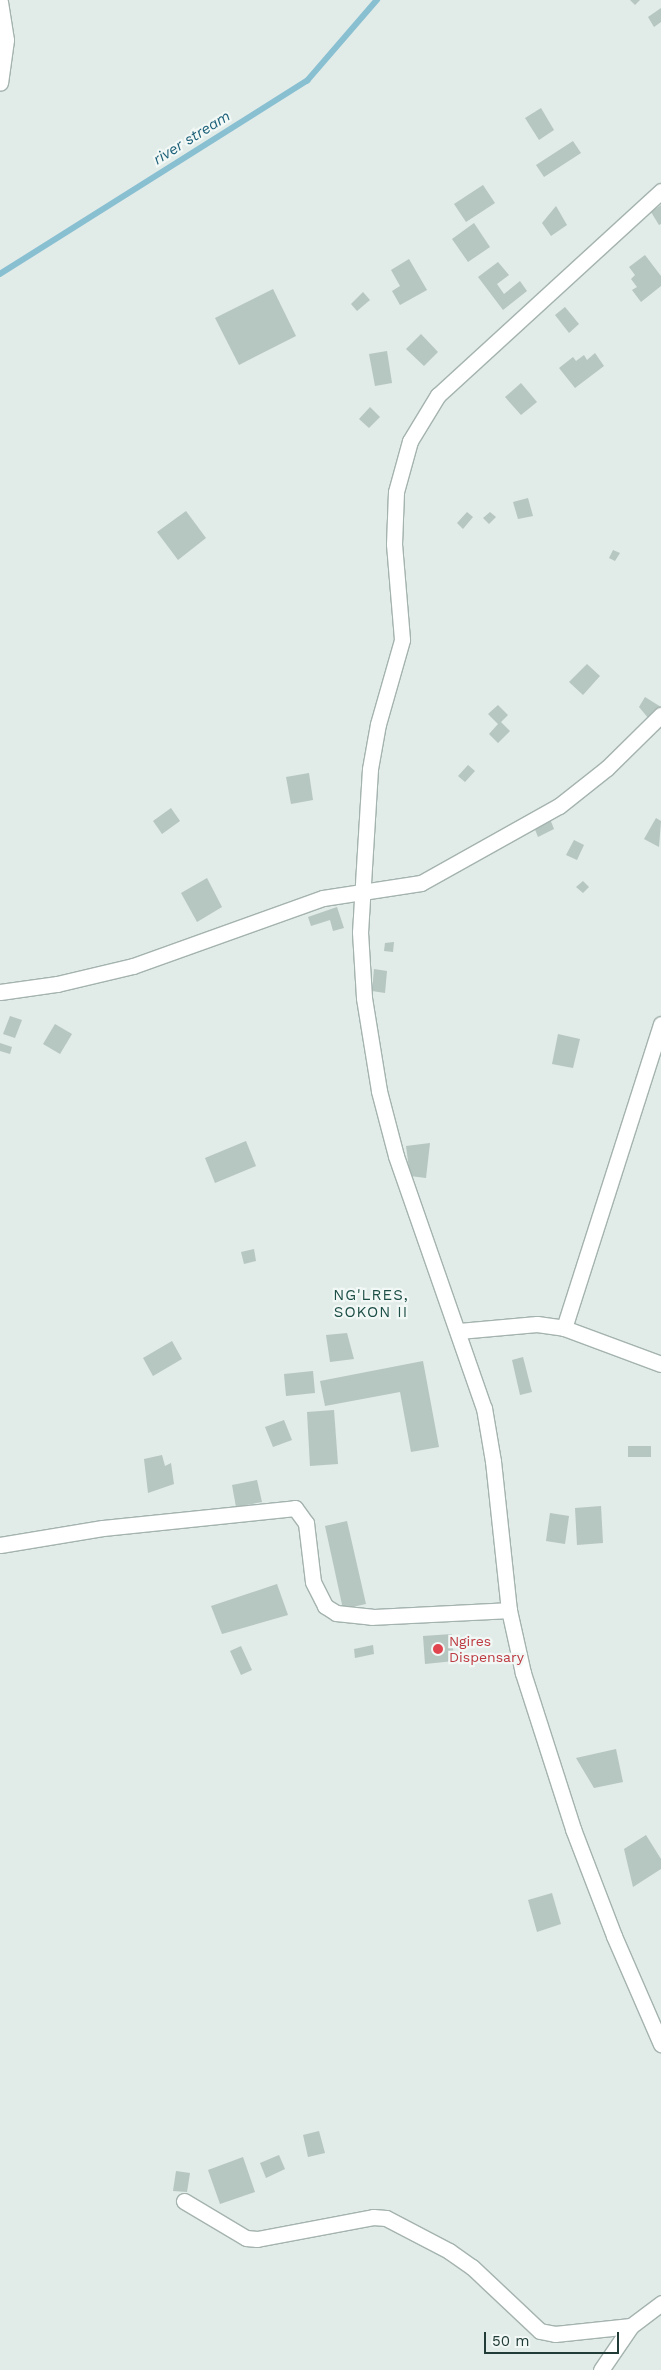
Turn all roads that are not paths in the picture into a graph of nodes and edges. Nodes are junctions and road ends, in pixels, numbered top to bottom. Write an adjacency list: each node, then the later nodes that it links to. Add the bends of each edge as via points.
1 (0, 2): 2 (street, via 6,40)
2 (0, 83)
3 (661, 191): 5 (street, via 444,389 410,441 396,492 394,544 402,640 378,724 370,769)
4 (661, 715): 5 (street, via 608,768 546,815 421,883)
5 (361, 891): 6 (street, via 290,909 133,966 57,984); 9 (street, via 364,998 380,1091 417,1221)
6 (0, 992)
7 (661, 1024): 8 (street)
8 (564, 1328): 9 (street, via 537,1324); 10 (street)
9 (459, 1331): 12 (street, via 484,1408)
10 (661, 1364)
11 (0, 1545): 12 (street, via 103,1528 295,1508 306,1522 313,1582 325,1606 336,1613 372,1617)
12 (509, 1610): 13 (street, via 536,1719 573,1829 614,1936)
13 (661, 2044)
14 (184, 2201): 16 (street, via 246,2238 257,2239 386,2218 449,2251 472,2267 540,2331 556,2334)
15 (661, 2303): 16 (street)
16 (631, 2326): 17 (street)
17 (601, 2370)

